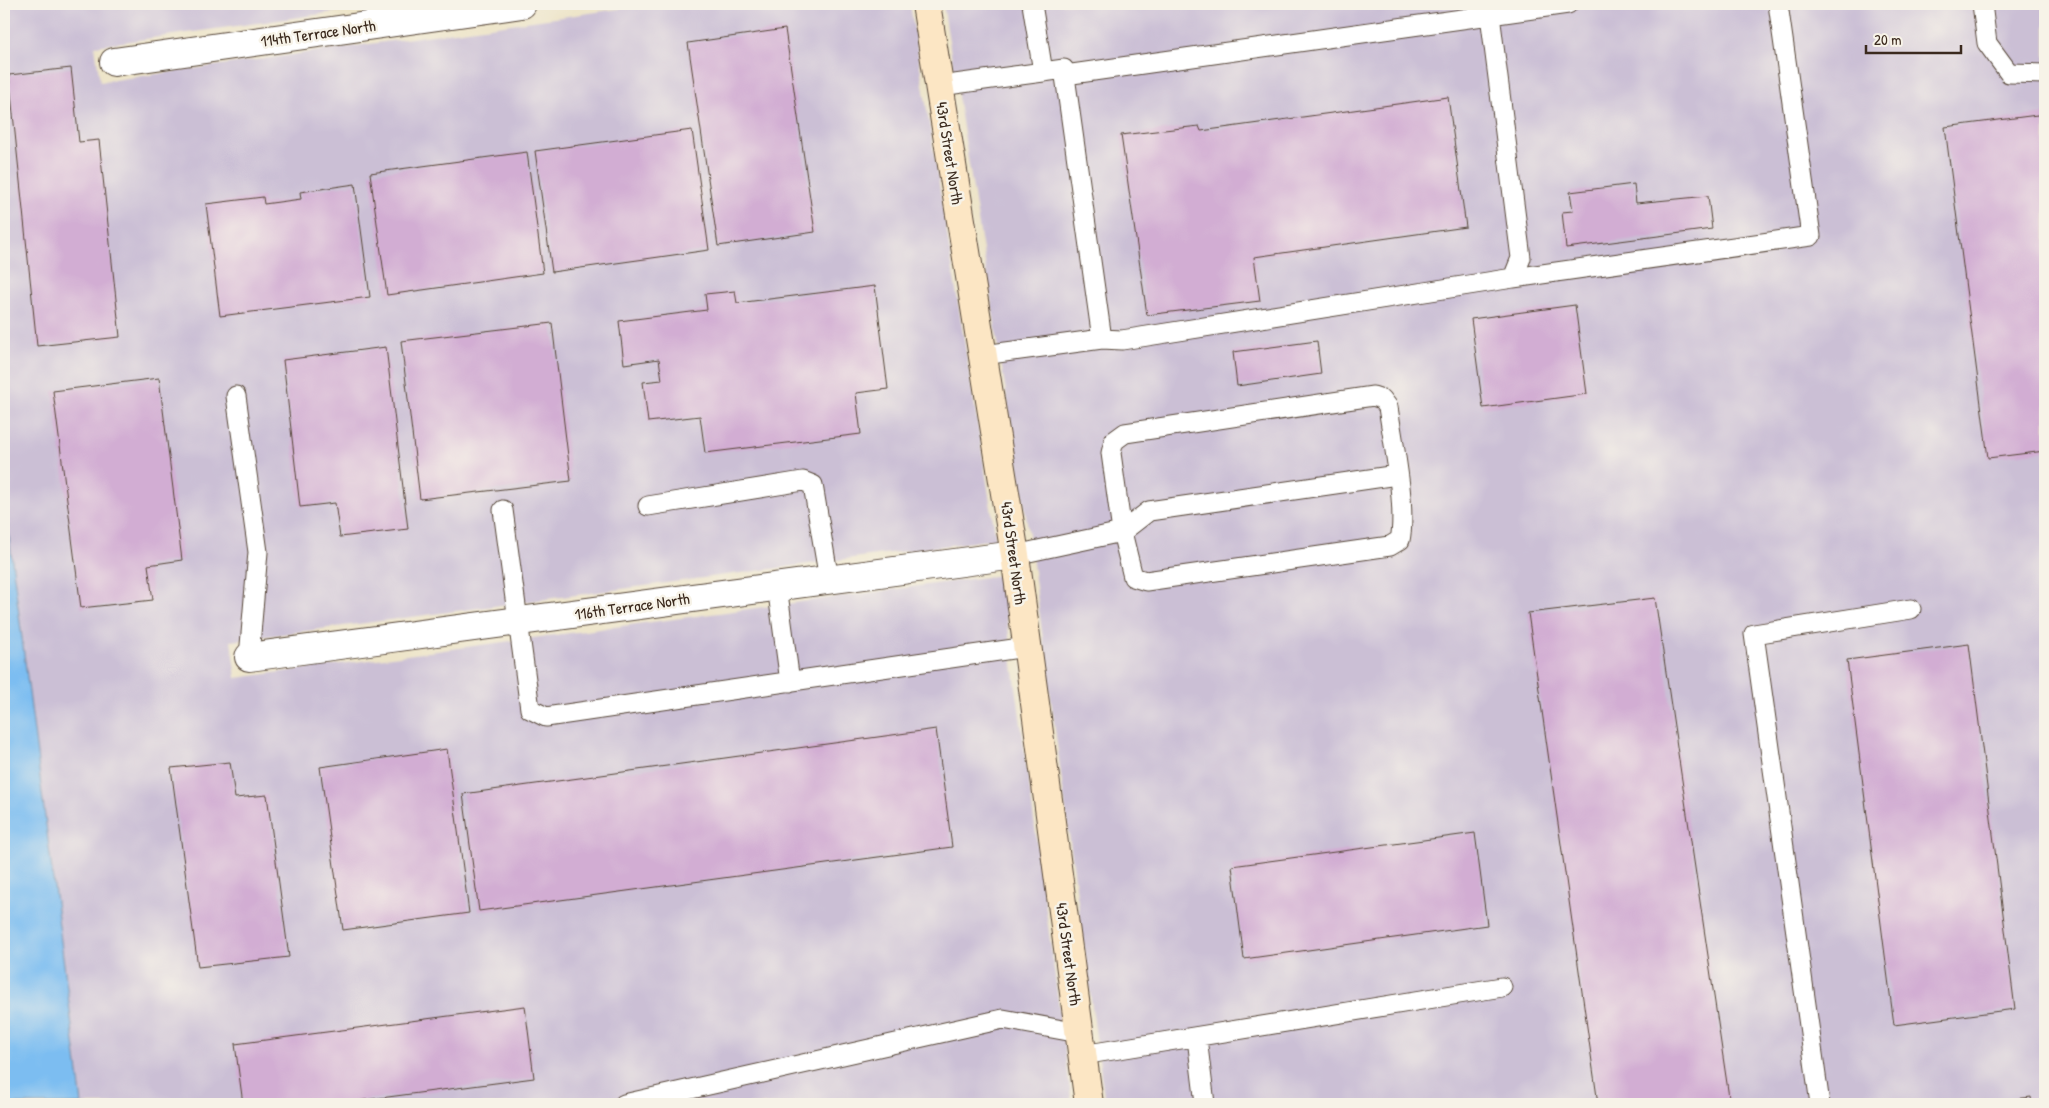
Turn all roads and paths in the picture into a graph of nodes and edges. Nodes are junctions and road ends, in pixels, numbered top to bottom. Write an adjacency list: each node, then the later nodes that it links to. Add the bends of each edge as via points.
1 (522, 4): 8 (street, 114th Terrace North)
2 (926, 4): 12 (street, 43rd Street North)
3 (1032, 4): 9 (lane)
4 (1568, 4): 7 (lane)
5 (1778, 4): 13 (lane, via 1811,236)
6 (1982, 4): 10 (lane, via 1987,43 2009,73)
7 (1490, 15): 11 (lane); 13 (lane, via 1521,258)
8 (114, 62)
9 (1042, 72): 11 (lane, via 1064,69); 12 (lane)
10 (2045, 74)
11 (1065, 75): 14 (lane)
12 (940, 86): 15 (street, 43rd Street North)
13 (1512, 278): 14 (lane, via 1122,340)
14 (1102, 339): 15 (lane)
15 (983, 355): 21 (street, 43rd Street North)
16 (236, 396): 27 (lane, via 258,552)
17 (1397, 475): 20 (lane, via 1149,511); 20 (lane, via 1404,525 1400,540 1390,546 1146,581 1133,577); 20 (lane, via 1388,407 1382,399 1373,396 1124,433 1114,441 1111,453)
18 (648, 506): 22 (lane, via 803,480 813,485)
19 (503, 510): 25 (lane)
20 (1122, 532): 21 (lane)
21 (1015, 554): 22 (street, 116th Terrace North); 26 (street, 43rd Street North)
22 (829, 580): 23 (street, 116th Terrace North)
23 (777, 586): 25 (street, 116th Terrace North); 28 (lane)
24 (1911, 609): 35 (lane, via 1754,634)
25 (519, 621): 27 (street, 116th Terrace North); 28 (lane, via 530,709 546,717)
26 (1028, 648): 28 (lane); 31 (street, 43rd Street North)
27 (249, 657)
28 (790, 682)
29 (1502, 987): 30 (lane)
30 (1197, 1038): 31 (lane); 34 (lane)
31 (1081, 1044): 32 (lane, via 1003,1019); 33 (street, 43rd Street North)
32 (624, 1104)
33 (1089, 1104)
34 (1204, 1104)
35 (1820, 1104)

